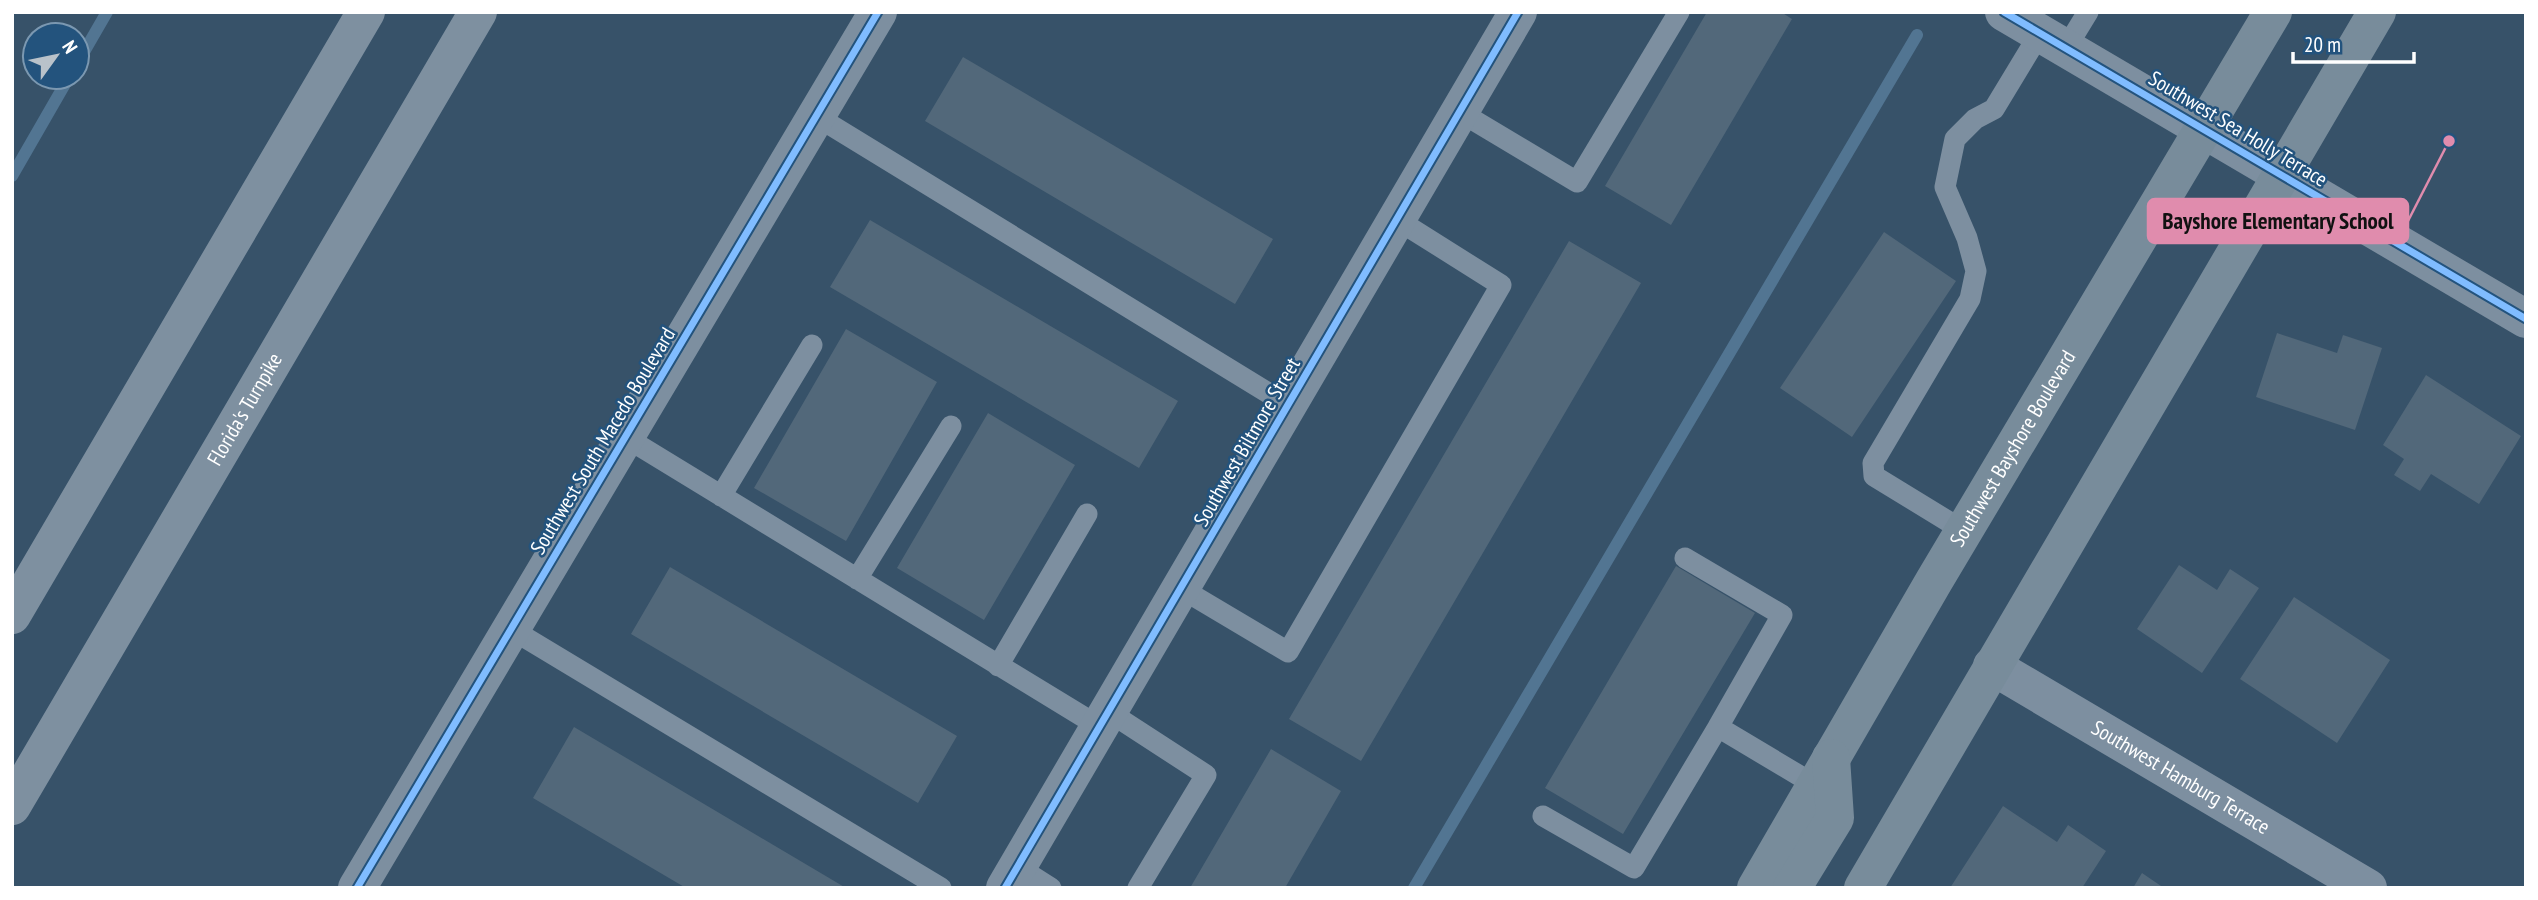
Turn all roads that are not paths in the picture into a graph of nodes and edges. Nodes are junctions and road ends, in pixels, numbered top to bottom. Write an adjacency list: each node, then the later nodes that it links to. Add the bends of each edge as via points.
1 (366, 12): 27 (highway)
2 (478, 12): 34 (highway, Florida's Turnpike)
3 (878, 12): 12 (street, Southwest South Macedo Boulevard)
4 (1518, 12): 11 (street, Southwest Biltmore Street)
5 (1679, 12): 11 (lane, via 1577,183)
6 (2004, 12): 10 (street, Southwest Sea Holly Terrace)
7 (2088, 12): 10 (lane)
8 (2273, 12): 13 (main road, Southwest Bayshore Boulevard)
9 (2377, 12): 14 (main road)
10 (2053, 41): 13 (street, Southwest Sea Holly Terrace); 23 (lane, via 1994,109 1975,119 1955,139 1945,187 1976,271 1970,299 1873,463 1874,476)
11 (1460, 112): 15 (street, Southwest Biltmore Street)
12 (816, 116): 18 (lane); 20 (street, Southwest South Macedo Boulevard)
13 (2204, 129): 14 (street, Southwest Sea Holly Terrace); 23 (main road, Southwest Bayshore Boulevard)
14 (2282, 175): 16 (street, Southwest Sea Holly Terrace); 30 (main road)
15 (1396, 219): 18 (street, Southwest Biltmore Street); 26 (lane, via 1501,285 1474,332 1288,652)
16 (2526, 319)
17 (812, 345): 21 (lane)
18 (1288, 405): 26 (street, Southwest Biltmore Street)
19 (951, 426): 25 (lane)
20 (625, 437): 21 (lane); 28 (street, Southwest South Macedo Boulevard)
21 (721, 496): 25 (lane)
22 (1087, 514): 29 (lane)
23 (1964, 531): 33 (main road, Southwest Bayshore Boulevard)
24 (1685, 558): 32 (lane, via 1782,615)
25 (857, 579): 29 (lane)
26 (1182, 589): 31 (street, Southwest Biltmore Street)
27 (12, 615)
28 (512, 629): 37 (street, Southwest South Macedo Boulevard); 38 (lane)
29 (998, 666): 31 (lane)
30 (1992, 666): 43 (main road); 44 (street, Southwest Hamburg Terrace)
31 (1104, 720): 36 (street, Southwest Biltmore Street); 40 (lane, via 1206,775)
32 (1718, 727): 33 (lane); 35 (lane, via 1634,868)
33 (1823, 772): 41 (main road, Southwest Bayshore Boulevard); 42 (main road, via 1835,818)
34 (12, 806)
35 (1543, 816)
36 (1012, 877): 39 (lane)
37 (357, 888)
38 (941, 888)
39 (1051, 888)
40 (1138, 888)
41 (1756, 888)
42 (1792, 888)
43 (1863, 888)
44 (2368, 888)

